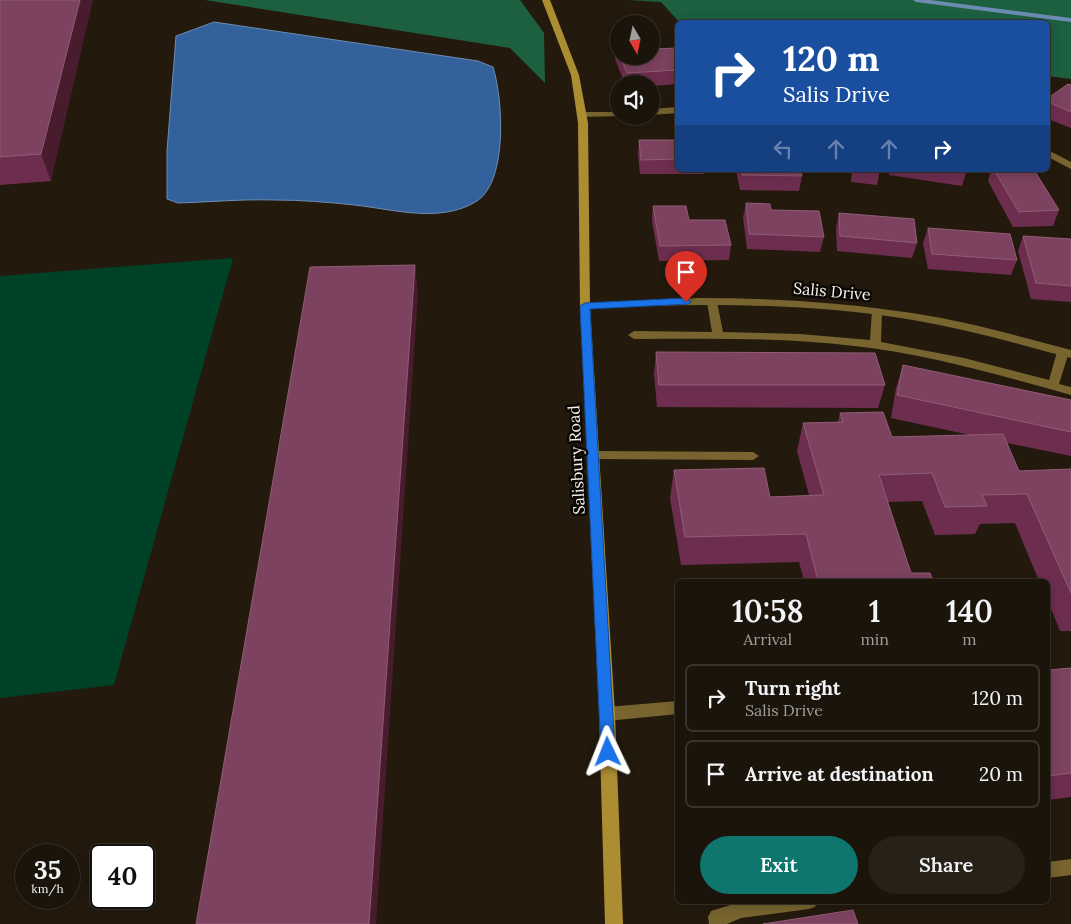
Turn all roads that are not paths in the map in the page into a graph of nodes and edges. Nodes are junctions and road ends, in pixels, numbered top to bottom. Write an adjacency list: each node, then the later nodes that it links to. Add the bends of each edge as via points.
1 (546, 0): 5 (street, Salisbury Road, via 575,75)
2 (675, 110): 3 (street)
3 (660, 111)
4 (610, 115): 5 (street)
5 (581, 116): 9 (street, Salisbury Road)
6 (1050, 154): 7 (street)
7 (1071, 166)
8 (712, 302): 9 (street, Salis Drive); 10 (street, Salis Drive, via 796,304); 12 (street)
9 (585, 306): 17 (street, Salisbury Road)
10 (877, 311): 13 (street); 14 (street, Salis Drive, via 986,331)
11 (634, 335): 12 (street)
12 (718, 336): 13 (street, via 777,336)
13 (875, 346): 15 (street, via 970,363)
14 (1067, 353): 15 (street)
15 (1053, 385): 16 (street)
16 (1071, 391)
17 (593, 455): 18 (street); 20 (street, Salisbury Road)
18 (753, 456)
19 (675, 707): 20 (street)
20 (607, 714): 24 (street, Salisbury Road)
21 (1071, 867): 22 (street)
22 (1050, 870)
23 (787, 904): 25 (street, via 741,910 717,917)
24 (614, 924)
25 (718, 924)

